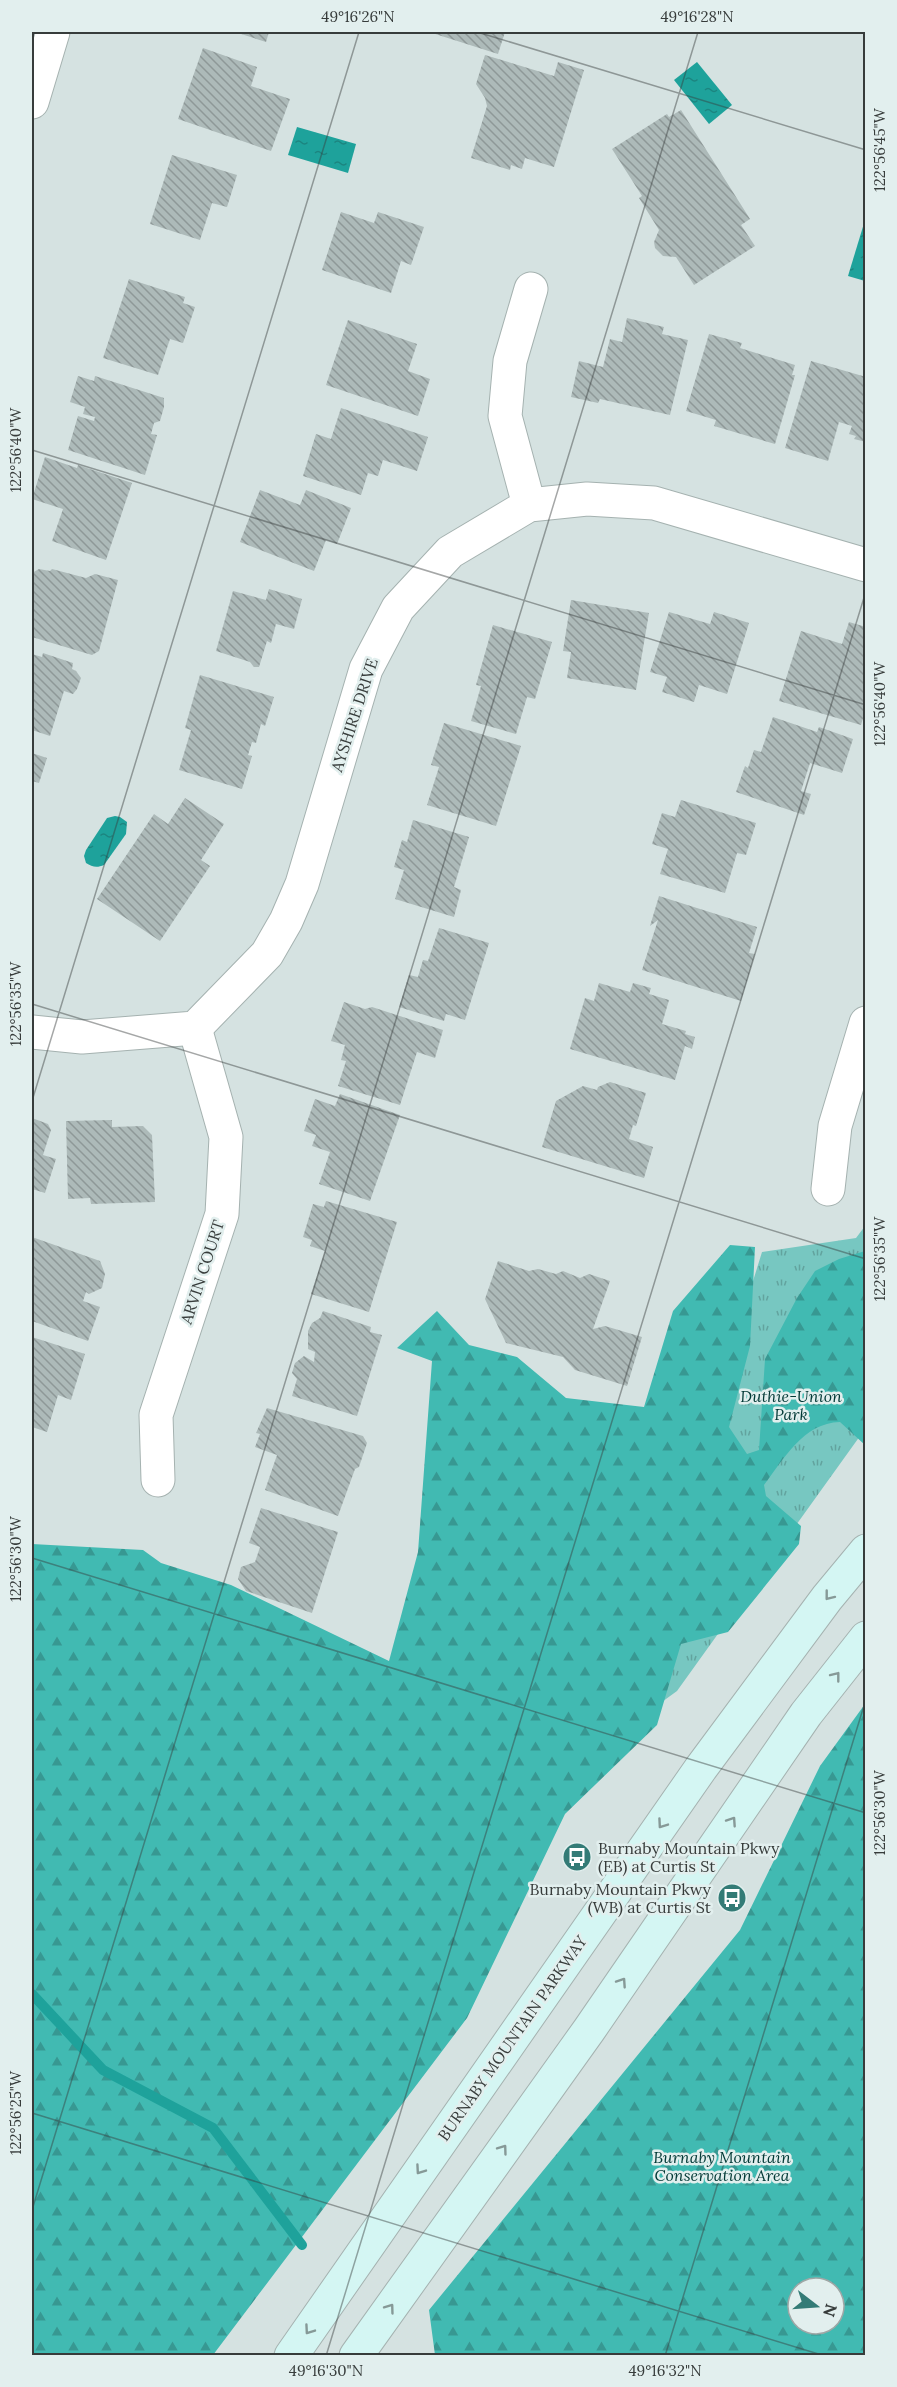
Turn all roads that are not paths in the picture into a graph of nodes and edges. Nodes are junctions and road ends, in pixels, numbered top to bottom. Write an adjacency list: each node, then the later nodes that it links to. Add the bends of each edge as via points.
1 (53, 32): 2 (street)
2 (32, 102)
3 (531, 289): 4 (street, via 510,361 505,416)
4 (529, 505): 5 (street, AYSHIRE DRIVE, via 587,499 654,503); 7 (street, AYSHIRE DRIVE, via 450,552 398,608 366,669 302,884 286,921 267,954)
5 (866, 565)
6 (866, 1023): 9 (street, via 835,1126)
7 (195, 1028): 8 (street, via 82,1037); 10 (street, ARVIN COURT, via 226,1137 222,1214 156,1415)
8 (32, 1032)
9 (828, 1189)
10 (158, 1480)
11 (866, 1551): 13 (main road, BURNABY MOUNTAIN PARKWAY, one-way to 13, via 701,1768)
12 (866, 1638): 14 (main road, one-way to 12, via 589,2030 806,1714)
13 (291, 2355)
14 (356, 2355)

